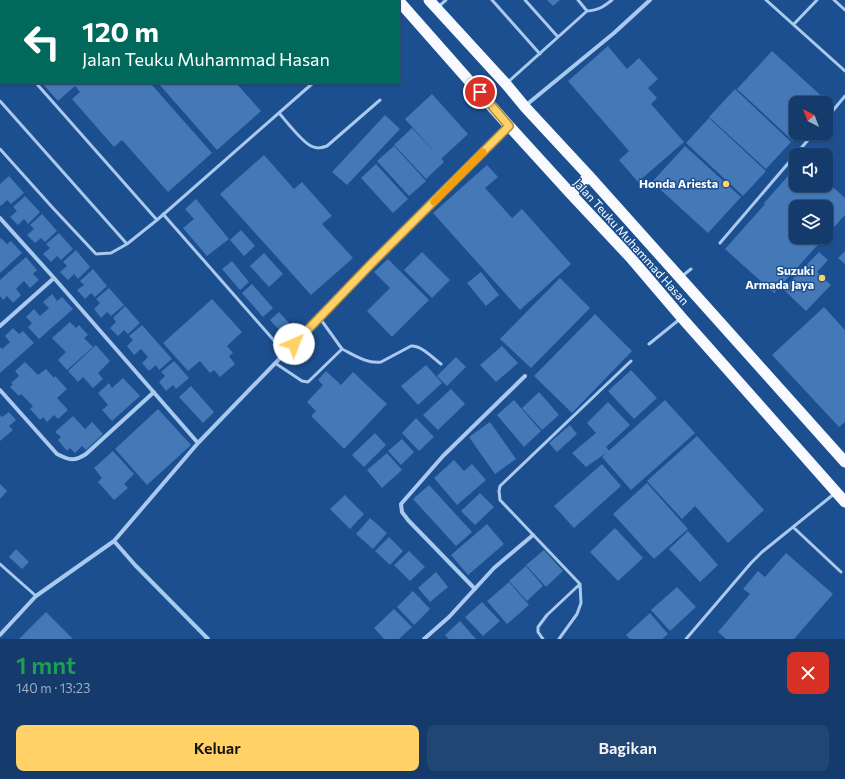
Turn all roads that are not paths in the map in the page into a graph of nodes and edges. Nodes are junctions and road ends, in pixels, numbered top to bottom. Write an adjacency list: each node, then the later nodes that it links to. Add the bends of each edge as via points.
1 (429, 0): 12 (highway, Jalan Teuku Muhammad Hasan)
2 (446, 0): 12 (lane)
3 (492, 0): 17 (lane)
4 (525, 0): 16 (lane)
5 (578, 0): 13 (lane)
6 (612, 0): 13 (lane, via 602,8)
7 (650, 0): 25 (street)
8 (766, 0): 15 (lane)
9 (817, 0): 15 (lane)
10 (834, 0): 14 (lane)
11 (400, 3): 28 (highway, Jalan Teuku Muhammad Hasan)
12 (437, 8): 21 (highway, Jalan Teuku Muhammad Hasan)
13 (587, 10): 16 (lane)
14 (845, 10)
15 (794, 24): 18 (lane)
16 (558, 37): 17 (lane)
17 (540, 54): 21 (lane)
18 (845, 71)
19 (37, 84): 35 (lane)
20 (312, 84): 27 (lane)
21 (506, 84): 25 (highway, Jalan Teuku Muhammad Hasan)
22 (845, 96): 26 (lane)
23 (0, 100): 39 (lane)
24 (380, 100): 27 (lane, via 327,146 319,149 304,141)
25 (525, 107): 31 (highway, Jalan Teuku Muhammad Hasan)
26 (833, 111)
27 (279, 113): 33 (lane)
28 (509, 126): 32 (highway, Jalan Teuku Muhammad Hasan); 43 (street)
29 (808, 140): 38 (lane)
30 (0, 149): 39 (lane, via 96,254 111,253)
31 (589, 176): 32 (highway); 42 (highway, Jalan Teuku Muhammad Hasan)
32 (570, 194): 44 (highway, Jalan Teuku Muhammad Hasan, via 630,257)
33 (163, 214): 35 (lane); 48 (lane)
34 (0, 218): 36 (street)
35 (156, 220): 39 (lane)
36 (4, 224): 37 (street); 41 (street)
37 (0, 227)
38 (720, 243)
39 (127, 244)
40 (691, 269): 42 (lane)
41 (54, 278): 45 (street); 54 (street)
42 (680, 278): 56 (highway, Jalan Teuku Muhammad Hasan)
43 (319, 318): 47 (lane); 48 (street)
44 (682, 318): 46 (lane); 57 (highway, Jalan Teuku Muhammad Hasan)
45 (0, 326)
46 (650, 344)
47 (342, 348): 50 (lane, via 308,382 302,381); 51 (lane, via 369,362 377,363 414,346)
48 (286, 353): 50 (street)
49 (631, 361): 60 (lane, via 500,486 500,500)
50 (274, 363): 55 (street)
51 (441, 364)
52 (525, 376): 65 (street, via 443,456 402,504 402,512 408,520)
53 (0, 390): 54 (street, via 57,454 68,460 78,459 86,454)
54 (154, 392): 55 (street)
55 (198, 443): 61 (street)
56 (845, 462)
57 (836, 492): 58 (highway, Jalan Teuku Muhammad Hasan); 59 (lane)
58 (845, 502)
59 (793, 527): 63 (lane); 72 (lane, via 751,563)
60 (533, 535): 64 (lane); 65 (street)
61 (114, 541): 66 (street); 68 (street)
62 (0, 564): 66 (lane)
63 (841, 572)
64 (580, 584): 70 (lane, via 538,627); 71 (lane, via 581,603 577,614)
65 (475, 588): 69 (street)
66 (36, 596): 67 (street)
67 (0, 635)
68 (208, 639)
69 (424, 639)
70 (543, 639)
71 (559, 639)
72 (686, 639)

